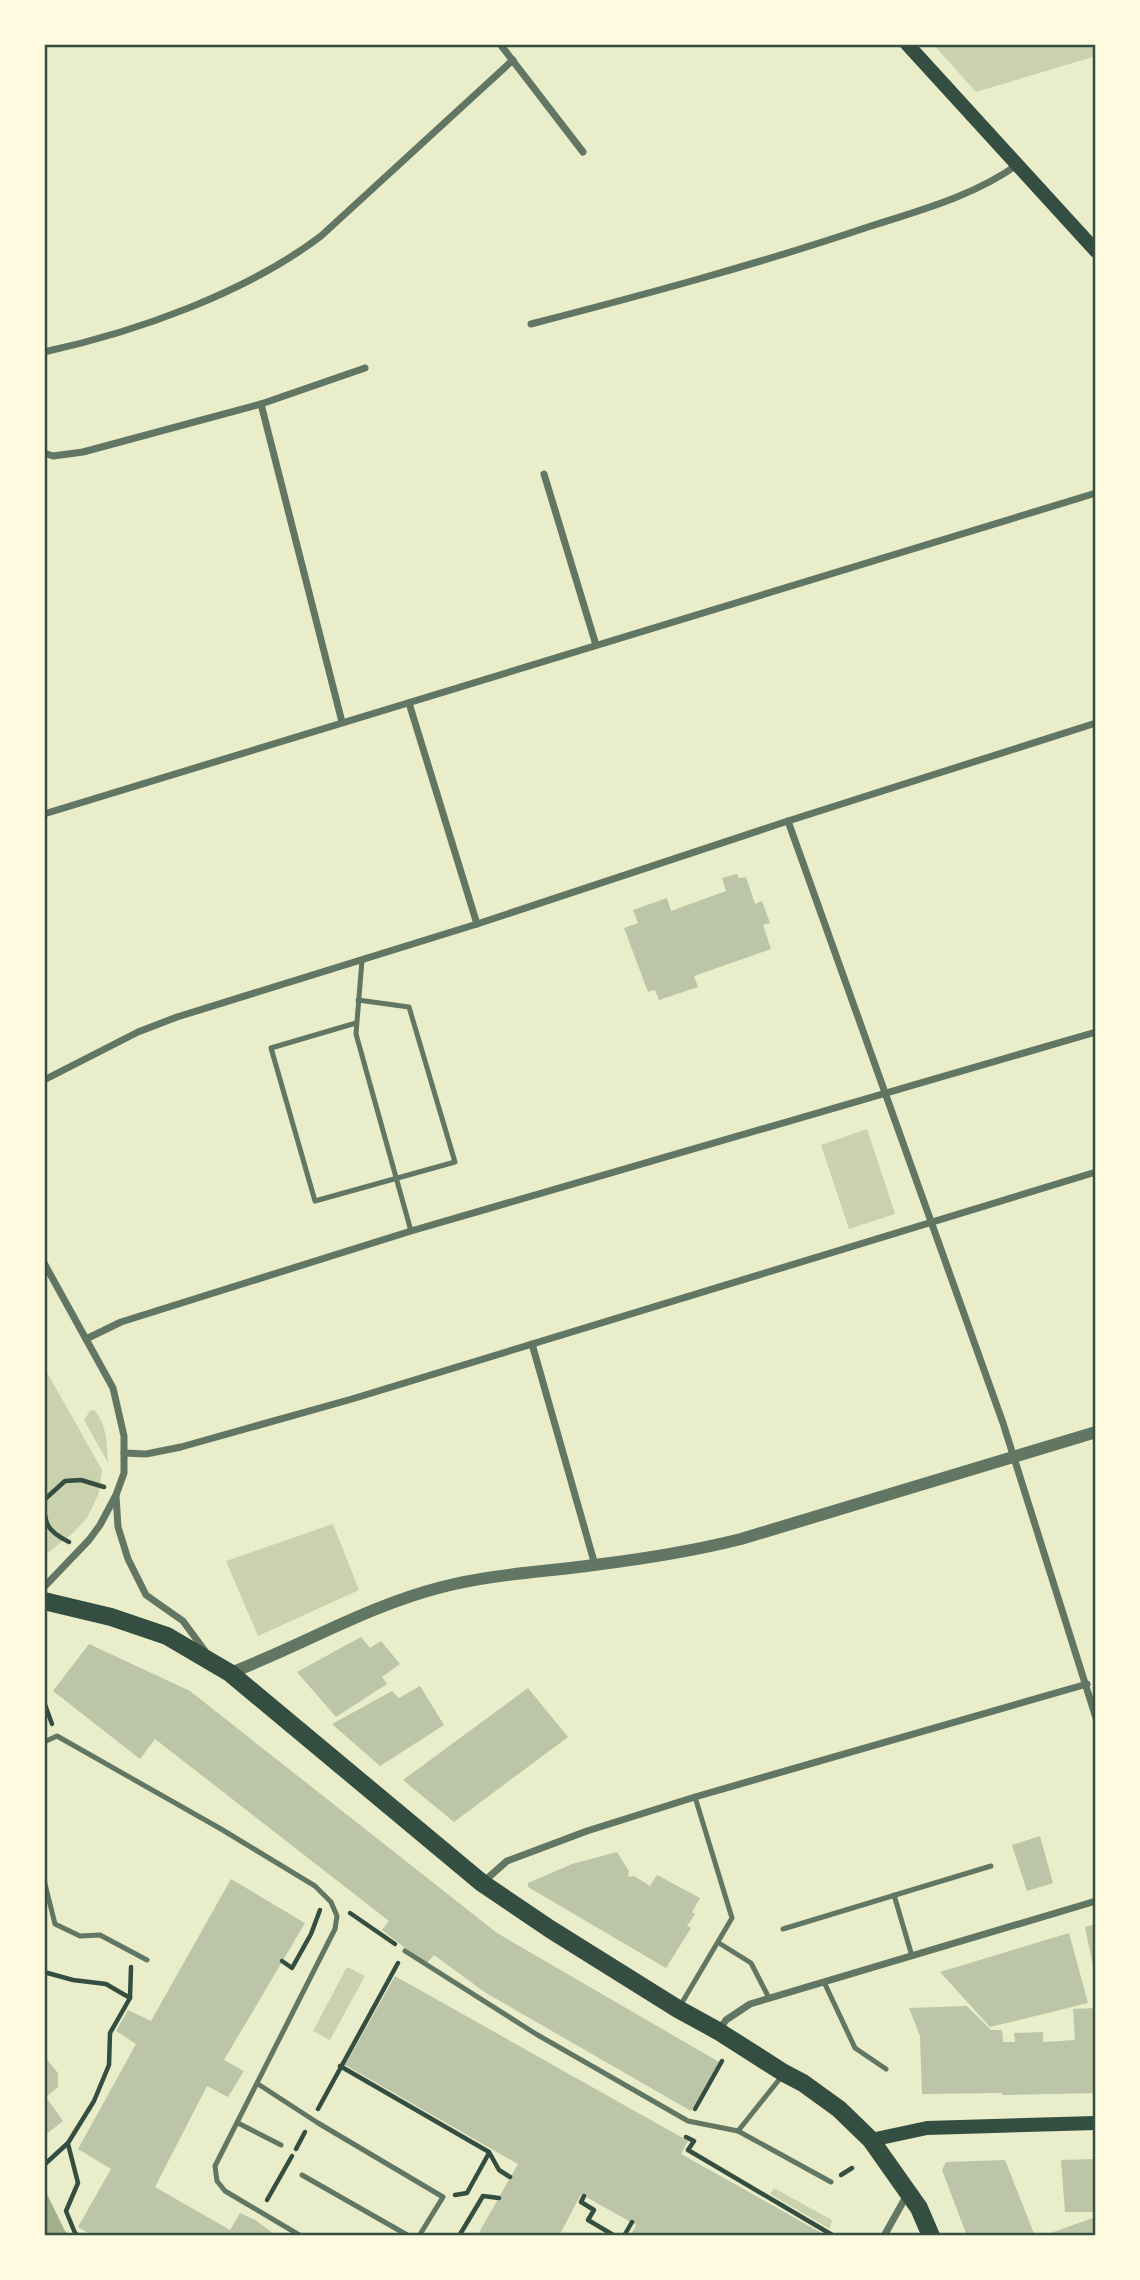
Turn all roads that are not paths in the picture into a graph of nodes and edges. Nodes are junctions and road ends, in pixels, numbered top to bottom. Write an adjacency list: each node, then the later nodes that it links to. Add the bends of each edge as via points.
1 (500, 44): 3 (street)
2 (907, 44): 5 (main road)
3 (513, 60): 4 (street); 8 (street, via 298,253 189,307 118,333)
4 (583, 152)
5 (1018, 164): 6 (main road); 7 (street, via 971,191 824,242)
6 (1096, 251)
7 (531, 324)
8 (44, 352)
9 (365, 368): 10 (street)
10 (261, 404): 11 (street, via 83,452); 16 (street)
11 (44, 453)
12 (544, 474): 14 (street)
13 (1096, 493): 14 (street)
14 (596, 645): 15 (street)
15 (409, 704): 16 (street); 20 (street)
16 (342, 722): 18 (street)
17 (1096, 723): 19 (street)
18 (44, 814)
19 (788, 821): 20 (street); 26 (street)
20 (477, 924): 21 (street)
21 (362, 960): 22 (lane); 25 (street, via 177,1017)
22 (358, 1000): 23 (lane); 28 (lane, via 409,1007 455,1162)
23 (356, 1023): 28 (lane); 28 (lane, via 271,1048 315,1201)
24 (1096, 1032): 26 (street)
25 (44, 1080)
26 (887, 1094): 29 (street); 30 (street)
27 (1096, 1172): 29 (street)
28 (397, 1178): 30 (lane)
29 (932, 1222): 33 (street); 36 (street)
30 (411, 1231): 32 (street, via 121,1322)
31 (44, 1263): 32 (street)
32 (86, 1339): 35 (street, via 113,1388)
33 (532, 1344): 35 (street, via 194,1443 146,1454); 38 (street)
34 (1096, 1433): 36 (street)
35 (124, 1453): 37 (street, via 124,1474)
36 (1014, 1457): 38 (street, via 741,1539); 43 (street)
37 (116, 1495): 39 (street, via 89,1540); 41 (street, via 118,1527 146,1595 183,1620)
38 (595, 1565): 42 (street, via 500,1575 441,1587 323,1631)
39 (44, 1587)
40 (44, 1601): 41 (main road, via 167,1636)
41 (213, 1662): 42 (main road)
42 (230, 1673): 49 (main road)
43 (1087, 1684): 44 (street); 46 (street)
44 (1096, 1718)
45 (44, 1742): 63 (lane, via 57,1736 221,1829 315,1886 331,1902 337,1916 335,1929)
46 (695, 1797): 49 (street, via 507,1861); 53 (lane, via 732,1918)
47 (991, 1866): 50 (lane)
48 (44, 1880): 56 (lane, via 55,1924 80,1936 100,1935)
49 (482, 1883): 59 (main road)
50 (894, 1895): 52 (lane); 55 (lane)
51 (1096, 1901): 55 (street)
52 (783, 1929)
53 (719, 1942): 58 (lane, via 751,1963); 59 (lane)
54 (405, 1951): 66 (lane, via 536,2034 688,2121)
55 (912, 1956): 57 (street)
56 (147, 1960)
57 (824, 1982): 58 (street); 61 (lane, via 856,2048)
58 (769, 1998): 60 (street, via 734,2013)
59 (678, 2009): 60 (main road)
60 (718, 2031): 62 (main road)
61 (886, 2069)
62 (784, 2073): 66 (lane); 67 (main road, via 839,2109)
63 (258, 2084): 64 (lane); 74 (lane, via 443,2197)
64 (238, 2123): 68 (lane); 72 (lane, via 215,2166 217,2181 237,2199)
65 (1096, 2123): 67 (main road, via 927,2128)
66 (738, 2132): 70 (lane)
67 (871, 2140): 71 (main road)
68 (281, 2146)
69 (303, 2175): 73 (lane)
70 (831, 2182)
71 (909, 2192): 75 (street); 76 (main road)
72 (301, 2236)
73 (409, 2236)
74 (419, 2236)
75 (884, 2236)
76 (931, 2236)

